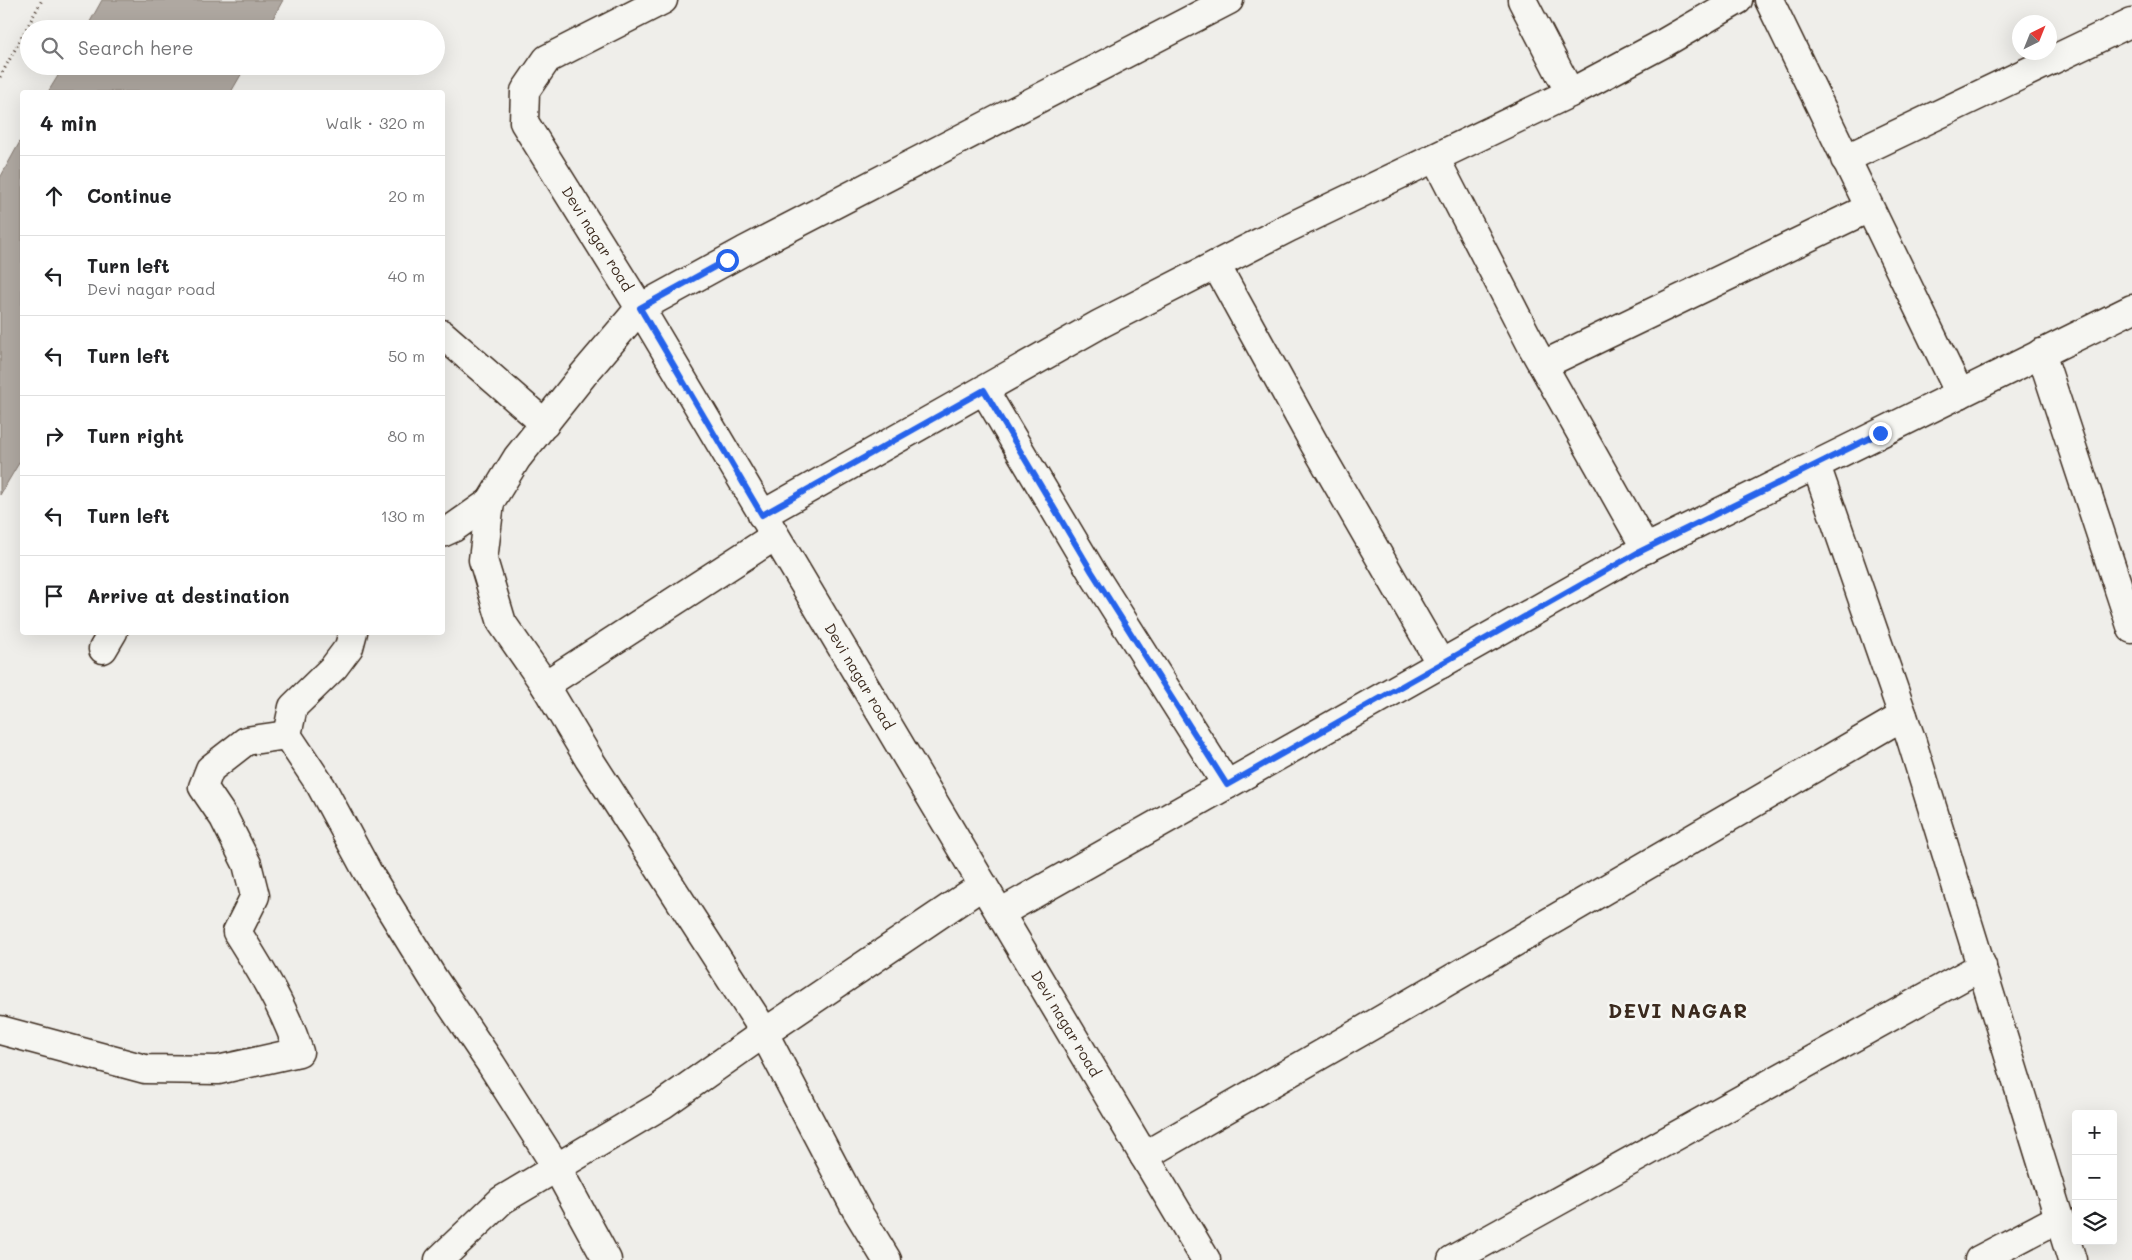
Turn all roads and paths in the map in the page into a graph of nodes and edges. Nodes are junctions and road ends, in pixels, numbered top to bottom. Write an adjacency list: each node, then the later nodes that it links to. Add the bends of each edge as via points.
1 (42, 0): 7 (path)
2 (663, 0): 16 (street, Devi nagar road, via 547,59 525,91 524,122)
3 (1228, 0): 16 (street)
4 (1522, 0): 11 (street)
5 (1738, 0): 11 (street)
6 (1769, 0): 13 (street)
7 (31, 20)
8 (2132, 22): 13 (street)
9 (20, 40): 10 (path)
10 (0, 77)
11 (1570, 93): 12 (street)
12 (1434, 158): 15 (street); 20 (street)
13 (1846, 159): 14 (street)
14 (1869, 208): 20 (street); 22 (street)
15 (1216, 265): 21 (street, via 1100,324); 31 (street)
16 (640, 308): 23 (street); 26 (street, Devi nagar road)
17 (2132, 309): 19 (street)
18 (445, 337): 23 (street)
19 (2041, 353): 22 (street); 29 (street)
20 (1543, 365): 28 (street)
21 (984, 390): 26 (street); 35 (street, via 1092,572)
22 (1960, 394): 24 (street)
23 (545, 424): 25 (street, via 517,458)
24 (1816, 465): 28 (street); 33 (street)
25 (490, 502): 27 (street); 32 (street, via 483,560 499,614)
26 (769, 525): 32 (street); 36 (street, Devi nagar road)
27 (445, 532)
28 (1646, 549): 31 (street)
29 (2131, 622)
30 (352, 635): 34 (street, via 349,647 334,667 293,707)
31 (1441, 664): 35 (street)
32 (546, 686): 40 (street, via 588,759)
33 (1903, 716): 38 (street); 41 (street)
34 (287, 735): 39 (street, via 246,741 210,769 203,787 224,818 247,864 255,896 237,932 265,978 299,1052 218,1070 145,1069); 42 (street, via 321,786 367,871 433,978)
35 (1227, 785): 37 (street)
36 (983, 885): 37 (street, Devi nagar road); 40 (street)
37 (1000, 913): 41 (street, Devi nagar road)
38 (1982, 966): 43 (street); 48 (street)
39 (0, 1030)
40 (764, 1032): 42 (street, via 662,1105); 46 (street, via 856,1209)
41 (1144, 1156): 47 (street, Devi nagar road)
42 (557, 1168): 44 (street, via 502,1200); 45 (street)
43 (2058, 1218): 49 (street); 50 (street)
44 (439, 1260)
45 (607, 1260)
46 (887, 1260)
47 (1206, 1260)
48 (1452, 1260)
49 (1979, 1260)
50 (2072, 1260)

